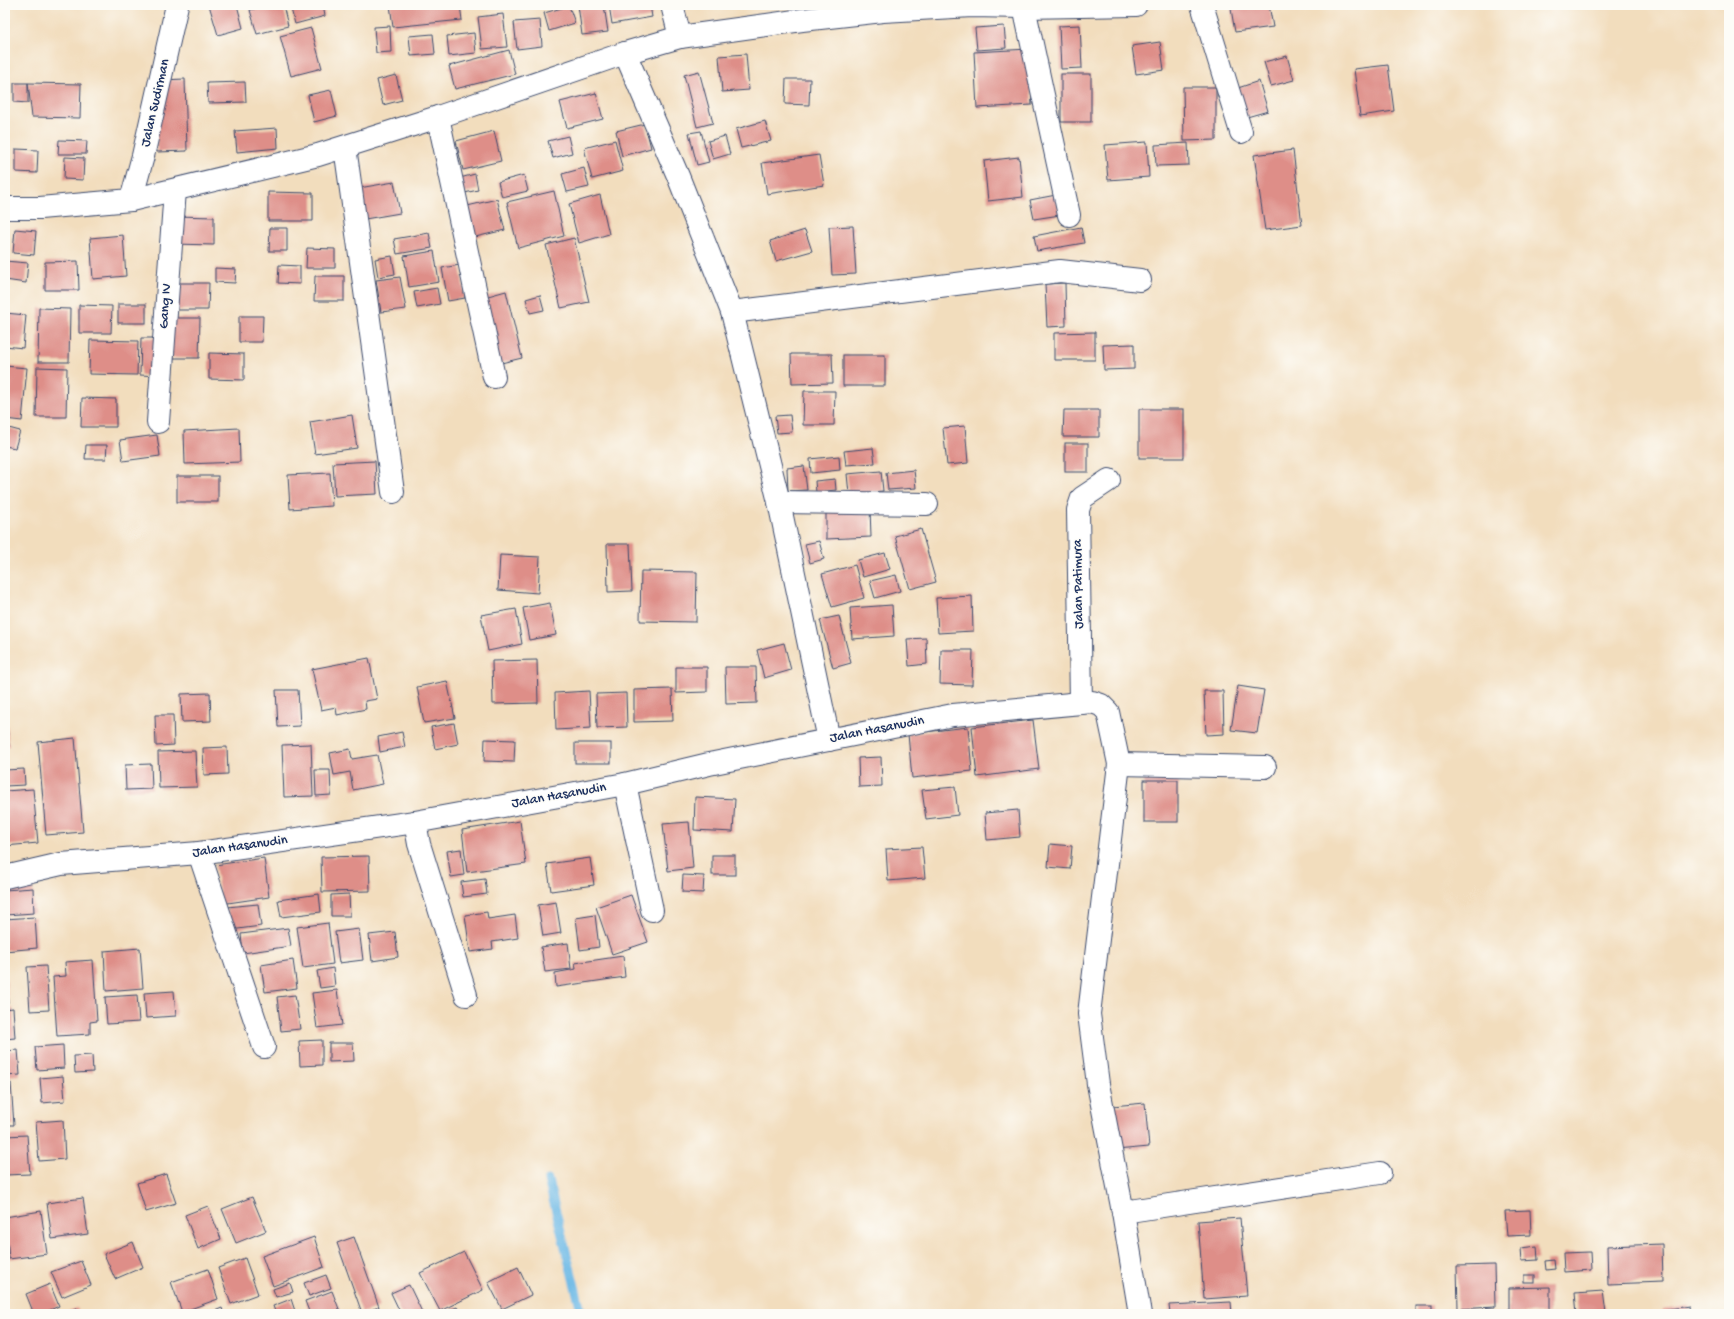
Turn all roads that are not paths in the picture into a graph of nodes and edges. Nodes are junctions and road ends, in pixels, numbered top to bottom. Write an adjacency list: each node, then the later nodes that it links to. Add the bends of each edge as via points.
1 (177, 5): 12 (street, Jalan Sudirman)
2 (672, 5): 6 (street)
3 (1136, 5): 5 (street)
4 (1202, 5): 9 (street)
5 (1024, 7): 6 (street, via 972,6 883,11); 14 (street)
6 (680, 37): 7 (street)
7 (626, 53): 8 (street); 16 (street)
8 (438, 117): 10 (street); 17 (street)
9 (1241, 132)
10 (345, 147): 11 (street); 20 (street)
11 (175, 190): 12 (street); 18 (street, Gang IV)
12 (131, 200): 13 (street, via 40,208)
13 (5, 208)
14 (1069, 215)
15 (1140, 280): 16 (street, via 1060,271)
16 (732, 312): 21 (street)
17 (494, 377)
18 (158, 422)
19 (1109, 480): 23 (street, Jalan Patimura, via 1082,498 1078,510)
20 (393, 492)
21 (779, 502): 22 (street); 24 (street)
22 (928, 504)
23 (1081, 703): 24 (street, Jalan Hasanudin, via 953,715); 25 (street, Jalan Hasanudin, via 1092,702 1101,705 1108,712)
24 (829, 740): 27 (street, Jalan Hasanudin)
25 (1119, 764): 26 (street); 35 (street, via 1090,1014 1098,1084)
26 (1265, 767)
27 (626, 784): 28 (street, Jalan Hasanudin); 31 (street)
28 (415, 822): 29 (street, Jalan Hasanudin); 32 (street, via 419,844)
29 (199, 853): 30 (street, Jalan Hasanudin, via 61,864); 33 (street)
30 (5, 877)
31 (652, 910)
32 (466, 995)
33 (264, 1047)
34 (1380, 1172): 35 (street)
35 (1123, 1212): 36 (street)
36 (1140, 1314)

